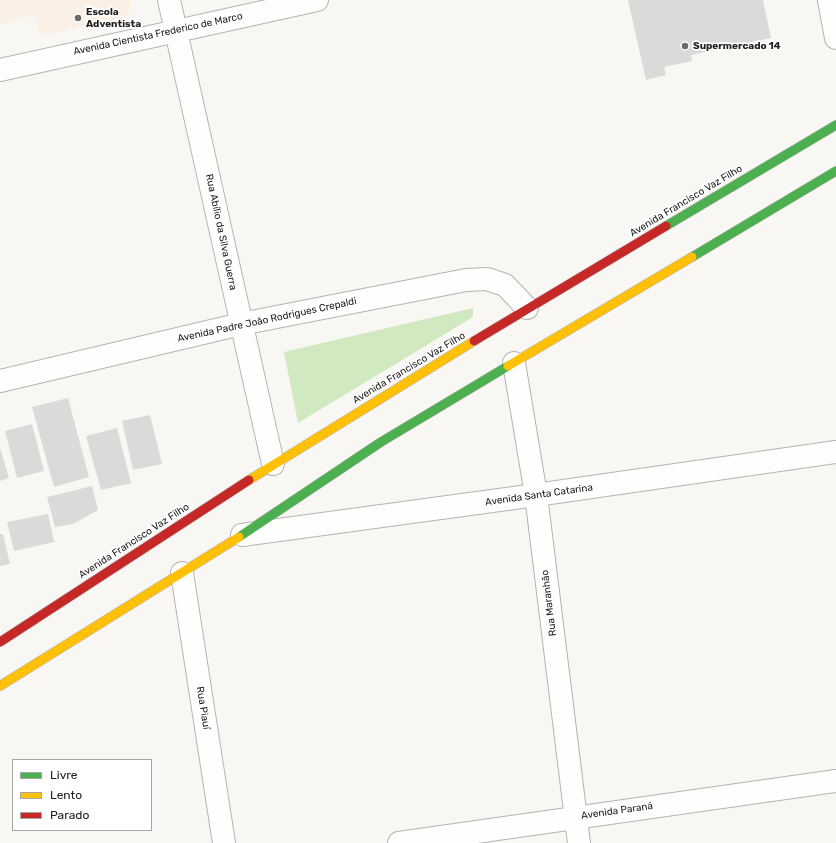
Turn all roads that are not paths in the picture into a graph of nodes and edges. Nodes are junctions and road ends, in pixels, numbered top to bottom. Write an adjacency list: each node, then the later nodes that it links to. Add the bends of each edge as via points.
1 (169, 0): 4 (street, Rua Abílio da Silva Guerra)
2 (317, 0): 4 (street, Avenida Cientista Frederico de Marco)
3 (829, 0): 5 (street)
4 (176, 30): 6 (street, Avenida Cientista Frederico de Marco); 10 (street, Rua Abílio da Silva Guerra)
5 (836, 38)
6 (0, 70)
7 (836, 125): 9 (main road, Avenida Francisco Vaz Filho)
8 (836, 172): 11 (main road)
9 (526, 308): 10 (street, Avenida Padre João Rodrigues Crepaldi, via 505,286 487,279 466,280); 14 (main road, Avenida Francisco Vaz Filho)
10 (241, 324): 12 (street, Avenida Padre João Rodrigues Crepaldi); 14 (street, Rua Abílio da Silva Guerra)
11 (514, 363): 15 (street, Rua Maranhão); 16 (main road, via 381,442)
12 (0, 381)
13 (836, 452): 15 (street, Avenida Santa Catarina)
14 (273, 464): 18 (main road, Avenida Francisco Vaz Filho)
15 (536, 495): 16 (street, Avenida Santa Catarina); 21 (street, Rua Maranhão)
16 (242, 534): 17 (main road)
17 (182, 573): 19 (main road); 22 (street, Rua Piauí)
18 (0, 642)
19 (0, 686)
20 (836, 781): 21 (street, Avenida Paraná)
21 (575, 817): 23 (street, Avenida Paraná); 24 (street, Rua Maranhão)
22 (224, 843)
23 (399, 843)
24 (579, 843)

